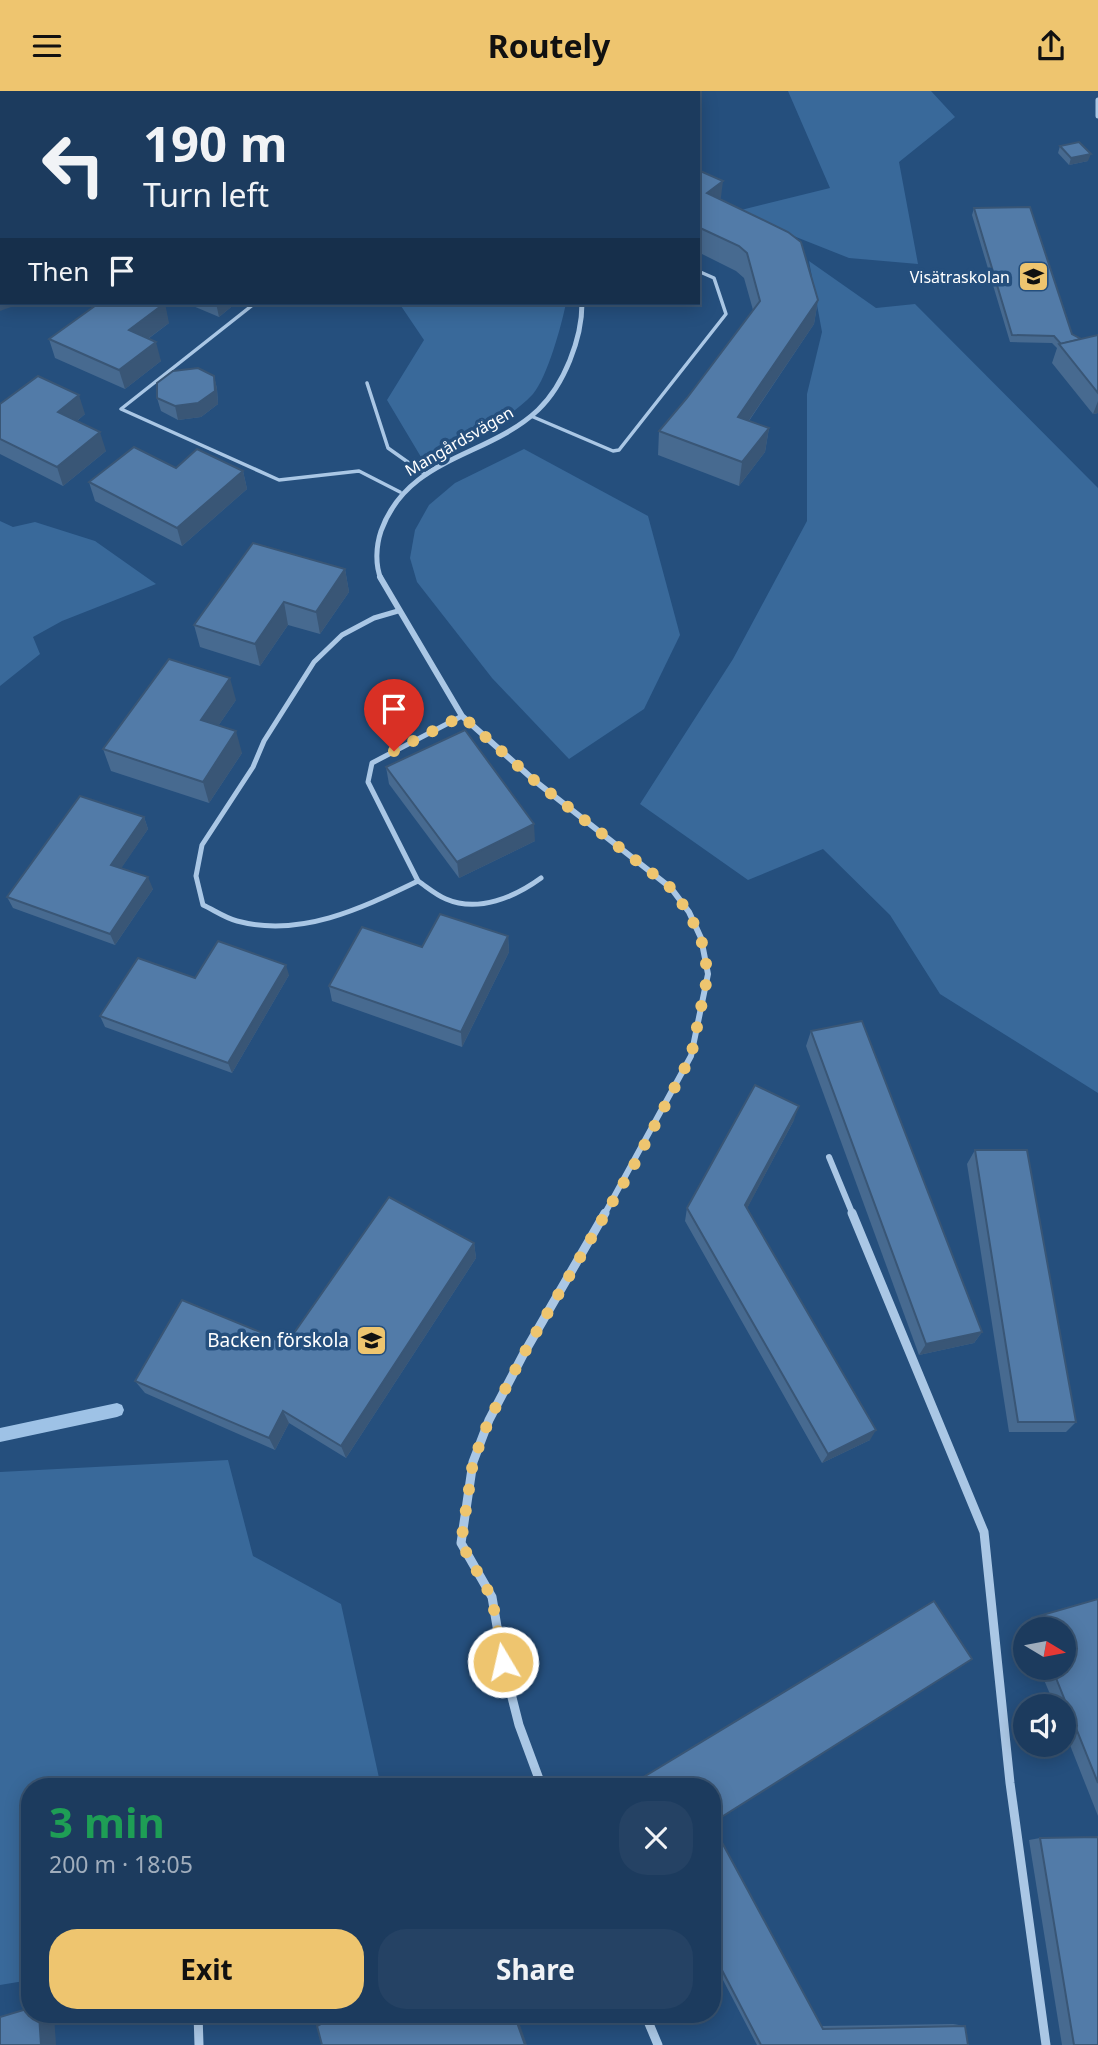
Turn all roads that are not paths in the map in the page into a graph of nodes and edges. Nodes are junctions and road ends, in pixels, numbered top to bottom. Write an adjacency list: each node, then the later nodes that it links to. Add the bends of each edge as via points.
1 (1098, 100): 2 (street)
2 (1098, 116)
3 (700, 272): 7 (lane, via 714,278 726,314 619,450)
4 (252, 305): 9 (lane, via 121,409 279,480 359,471)
5 (582, 305): 7 (street, Mangårdsvägen, via 576,344 563,376)
6 (366, 383): 8 (lane, via 388,448)
7 (531, 416): 8 (street, Mangårdsvägen)
8 (426, 475): 9 (street, Mangårdsvägen)
9 (400, 492): 10 (street, Mangårdsvägen, via 379,538 378,552 379,576)
10 (398, 611): 11 (street, Mangårdsvägen); 13 (lane, via 342,635 314,662 202,845 196,876 203,905 237,921 287,928 361,909)
11 (462, 716): 13 (lane, via 372,763 368,782); 15 (street, Mangårdsvägen, via 535,781 671,888 701,938 708,974 691,1056 634,1165 523,1355 473,1462 461,1543 492,1598 512,1700)
12 (541, 878): 13 (lane, via 524,892 485,903 451,901)
13 (418, 881)
14 (829, 1157): 20 (street, via 984,1532 1010,1783)
15 (539, 1778)
16 (198, 2023): 18 (street)
17 (649, 2023): 19 (street)
18 (199, 2045)
19 (658, 2045)
20 (1046, 2045)

